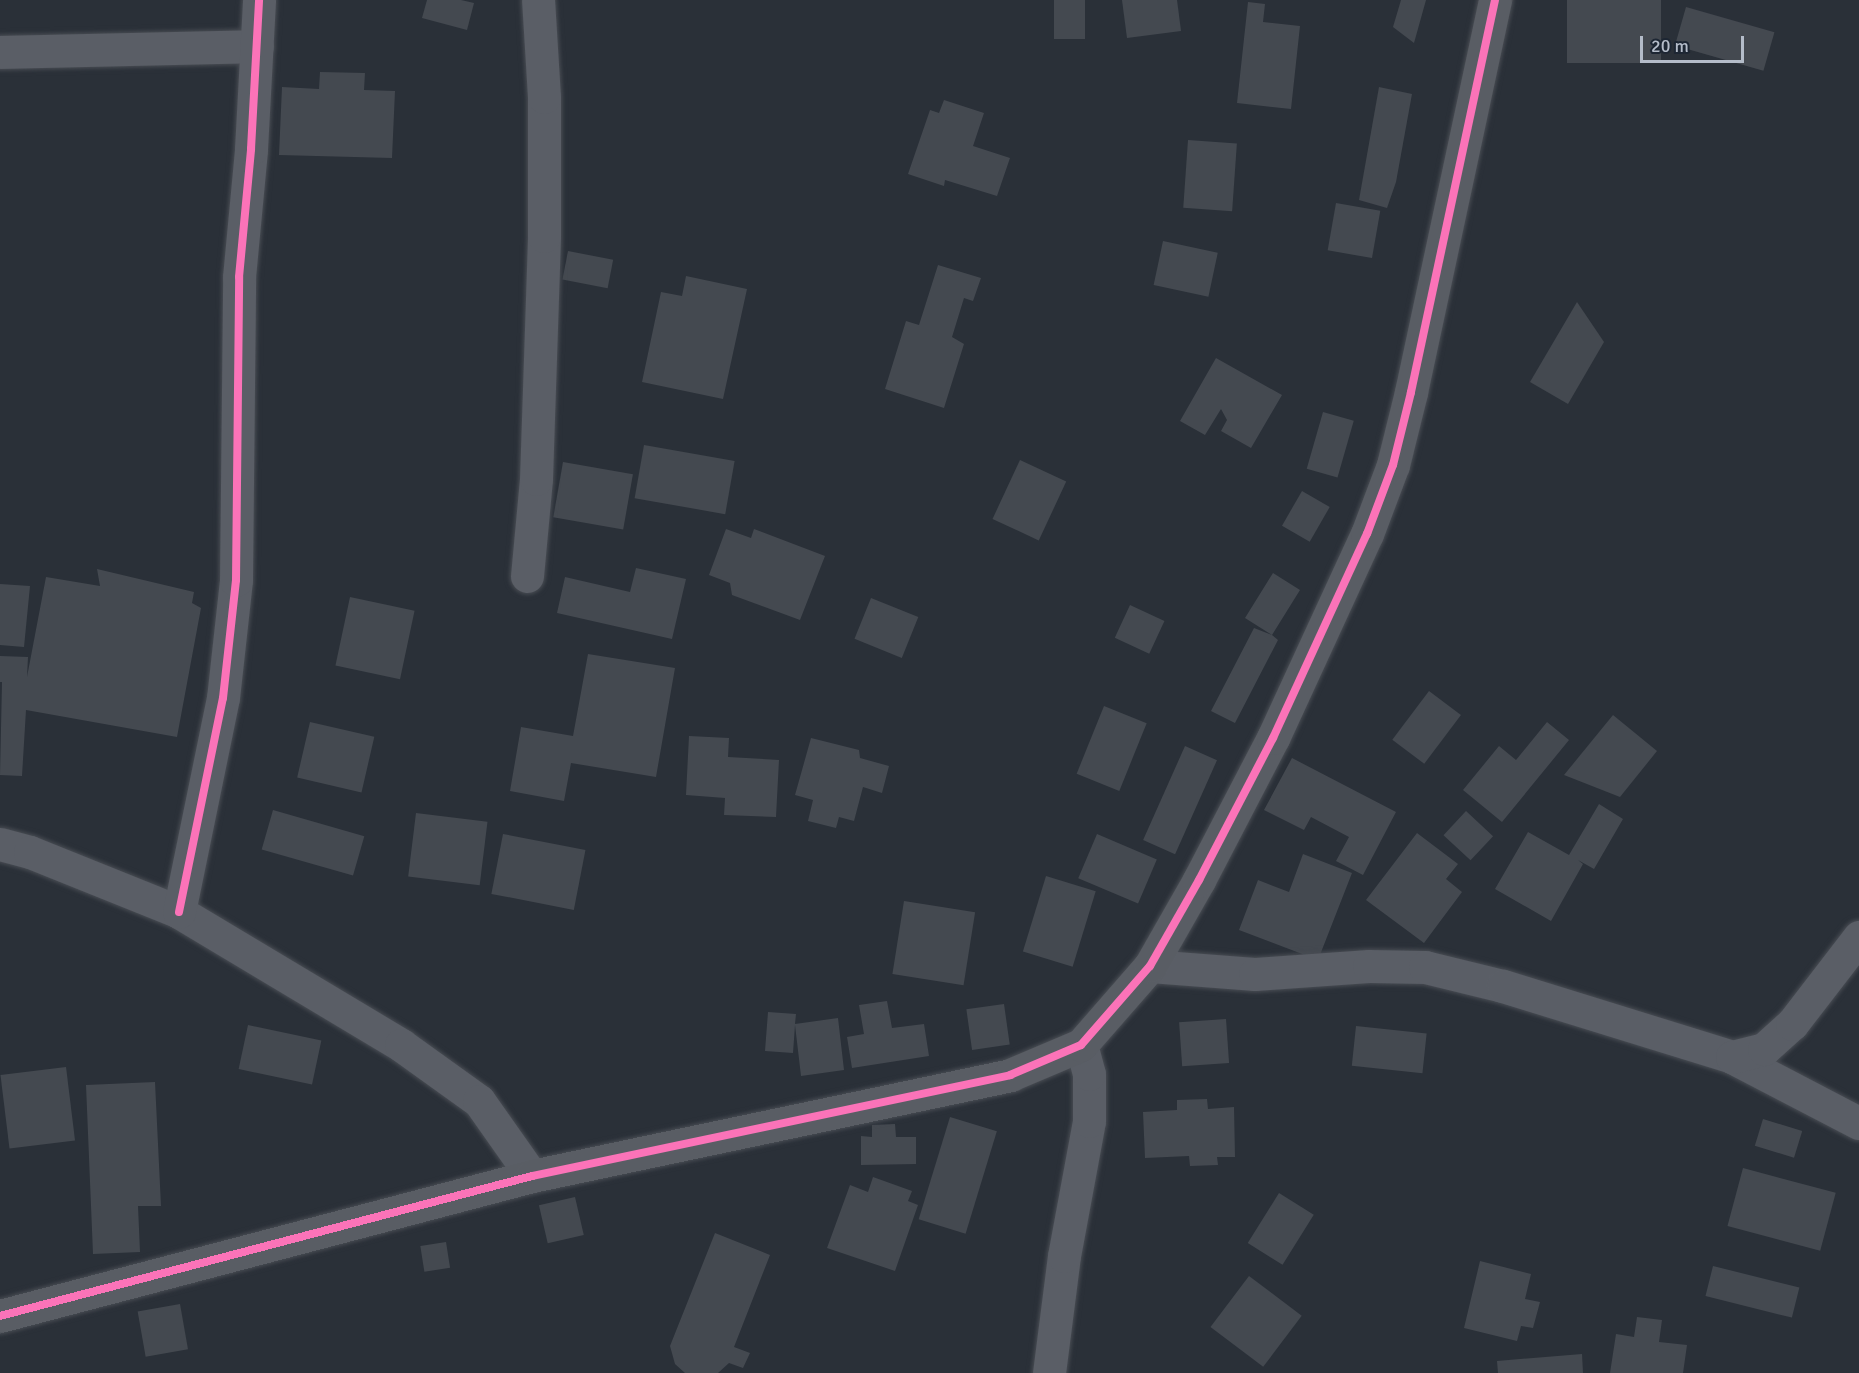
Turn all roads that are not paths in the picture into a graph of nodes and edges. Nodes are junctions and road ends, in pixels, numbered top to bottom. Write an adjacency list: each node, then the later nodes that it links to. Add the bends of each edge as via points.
1 (259, 0): 4 (street)
2 (538, 0): 6 (street, via 544,97 544,236 536,479)
3 (1495, 0): 10 (street, via 1393,465 1367,534 1273,738)
4 (257, 46): 5 (street); 8 (street, via 239,277 236,580 223,698)
5 (0, 52)
6 (527, 576)
7 (0, 844): 8 (street, via 30,852)
8 (179, 912): 14 (street, via 400,1044 479,1101)
9 (1859, 937): 12 (street, via 1792,1024 1764,1049)
10 (1150, 966): 11 (street); 12 (street, via 1255,974 1369,966 1425,967 1503,986)
11 (1081, 1045): 14 (street, via 1010,1075); 16 (street, via 1089,1074 1089,1121 1064,1256)
12 (1732, 1057): 13 (street)
13 (1859, 1123)
14 (532, 1176): 15 (street)
15 (0, 1316)
16 (1049, 1373)

